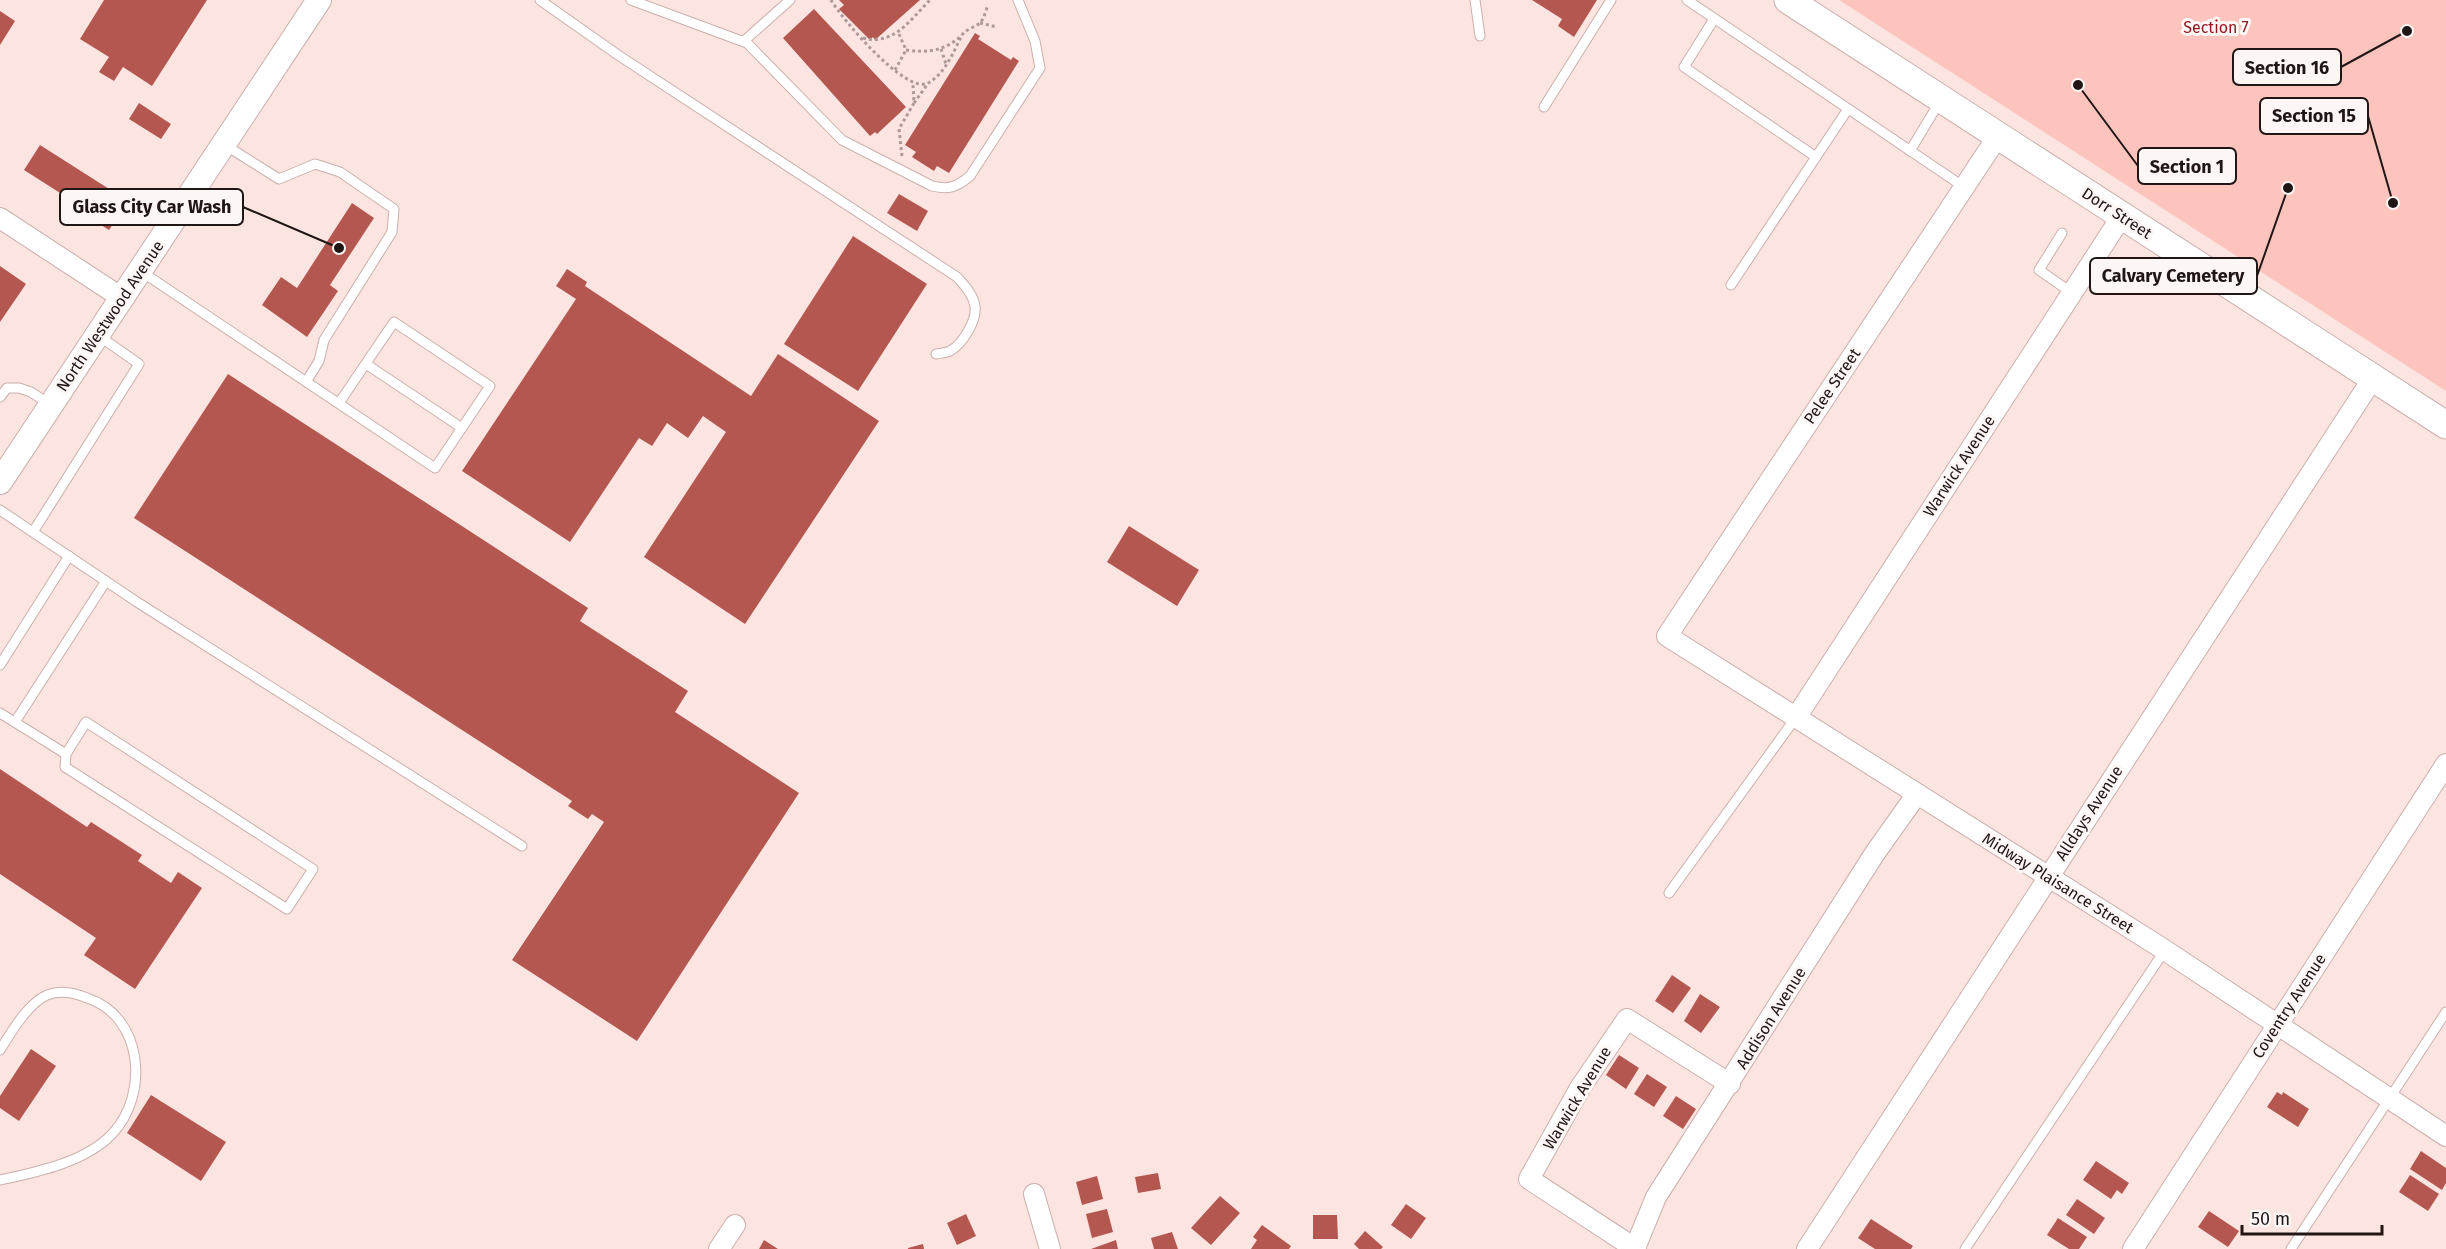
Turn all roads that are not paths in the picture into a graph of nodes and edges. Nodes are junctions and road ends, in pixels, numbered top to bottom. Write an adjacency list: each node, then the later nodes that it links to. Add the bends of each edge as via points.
1 (319, 0): 17 (street, North Westwood Avenue)
2 (540, 0): 29 (lane, via 957,277 969,291 975,307 971,323 950,351)
3 (631, 0): 12 (lane)
4 (790, 0): 12 (lane)
5 (1018, 0): 12 (lane, via 1035,41 1040,68 970,176 957,187 944,189 842,140)
6 (1475, 0): 11 (lane)
7 (1611, 0): 14 (lane)
8 (1687, 0): 10 (lane)
9 (1788, 0): 13 (main road, Dorr Street)
10 (1714, 19): 15 (lane); 19 (lane, via 1684,67)
11 (1480, 36)
12 (744, 41)
13 (1941, 99): 16 (main road, Dorr Street); 18 (lane)
14 (1544, 107)
15 (1848, 109): 18 (lane); 19 (lane)
16 (1998, 136): 20 (street, Pelee Street); 21 (main road, Dorr Street)
17 (224, 144): 24 (street, North Westwood Avenue); 32 (lane, via 279,178 315,164 340,172 394,209 392,232 324,340 319,362)
18 (1910, 151): 20 (lane)
19 (1816, 157): 25 (lane)
20 (1964, 187): 43 (street, Pelee Street)
21 (2122, 216): 26 (street, Warwick Avenue); 31 (main road, Dorr Street)
22 (0, 218): 27 (street)
23 (2062, 233): 26 (lane, via 2039,270)
24 (140, 270): 27 (street, North Westwood Avenue); 32 (lane)
25 (1731, 285)
26 (2072, 293): 46 (street, Warwick Avenue)
27 (122, 298): 28 (street, North Westwood Avenue)
28 (98, 334): 35 (street, North Westwood Avenue); 40 (lane, via 139,364)
29 (936, 354)
30 (366, 364): 34 (lane); 37 (lane); 37 (lane, via 394,322 490,386)
31 (2373, 378): 36 (main road, Dorr Street); 52 (street, Alldays Avenue)
32 (306, 382): 34 (lane)
33 (0, 397): 35 (lane, via 7,388 19,388)
34 (339, 403): 37 (lane, via 435,468)
35 (51, 405): 38 (street, North Westwood Avenue)
36 (2446, 425)
37 (462, 428)
38 (3, 472)
39 (0, 510): 40 (lane)
40 (33, 532): 41 (lane)
41 (69, 556): 42 (lane); 44 (lane)
42 (106, 581): 47 (lane); 51 (lane)
43 (1667, 636): 46 (street, Midway Plaisance Street)
44 (0, 665)
45 (0, 713): 47 (lane)
46 (1797, 716): 50 (street, Midway Plaisance Street); 53 (lane)
47 (15, 722): 48 (lane)
48 (66, 754): 48 (lane, via 65,767 287,909 313,869 86,722)
49 (2446, 764): 56 (street, Coventry Avenue)
50 (1917, 794): 52 (street, Midway Plaisance Street); 58 (street, Addison Avenue)
51 (522, 846)
52 (2048, 876): 54 (street, Midway Plaisance Street); 67 (street, Alldays Avenue)
53 (1669, 893)
54 (2165, 950): 56 (street, Midway Plaisance Street); 68 (lane)
55 (2446, 1012): 59 (lane)
56 (2277, 1025): 59 (street, Midway Plaisance Street); 69 (street, Coventry Avenue)
57 (0, 1050): 61 (lane, via 28,1011 47,996 72,992 112,1010 126,1025 136,1070 124,1118 112,1134 89,1152)
58 (1730, 1084): 66 (street, Addison Avenue, via 1656,1197); 66 (street, Warwick Avenue, via 1627,1019 1580,1088 1529,1179)
59 (2389, 1099): 60 (street, Midway Plaisance Street); 70 (lane)
60 (2446, 1136)
61 (0, 1180)
62 (1034, 1194): 65 (street)
63 (735, 1225): 64 (street)
64 (719, 1249)
65 (1050, 1249)
66 (1636, 1249)
67 (1807, 1249)
68 (1965, 1249)
69 (2133, 1249)
70 (2292, 1249)

